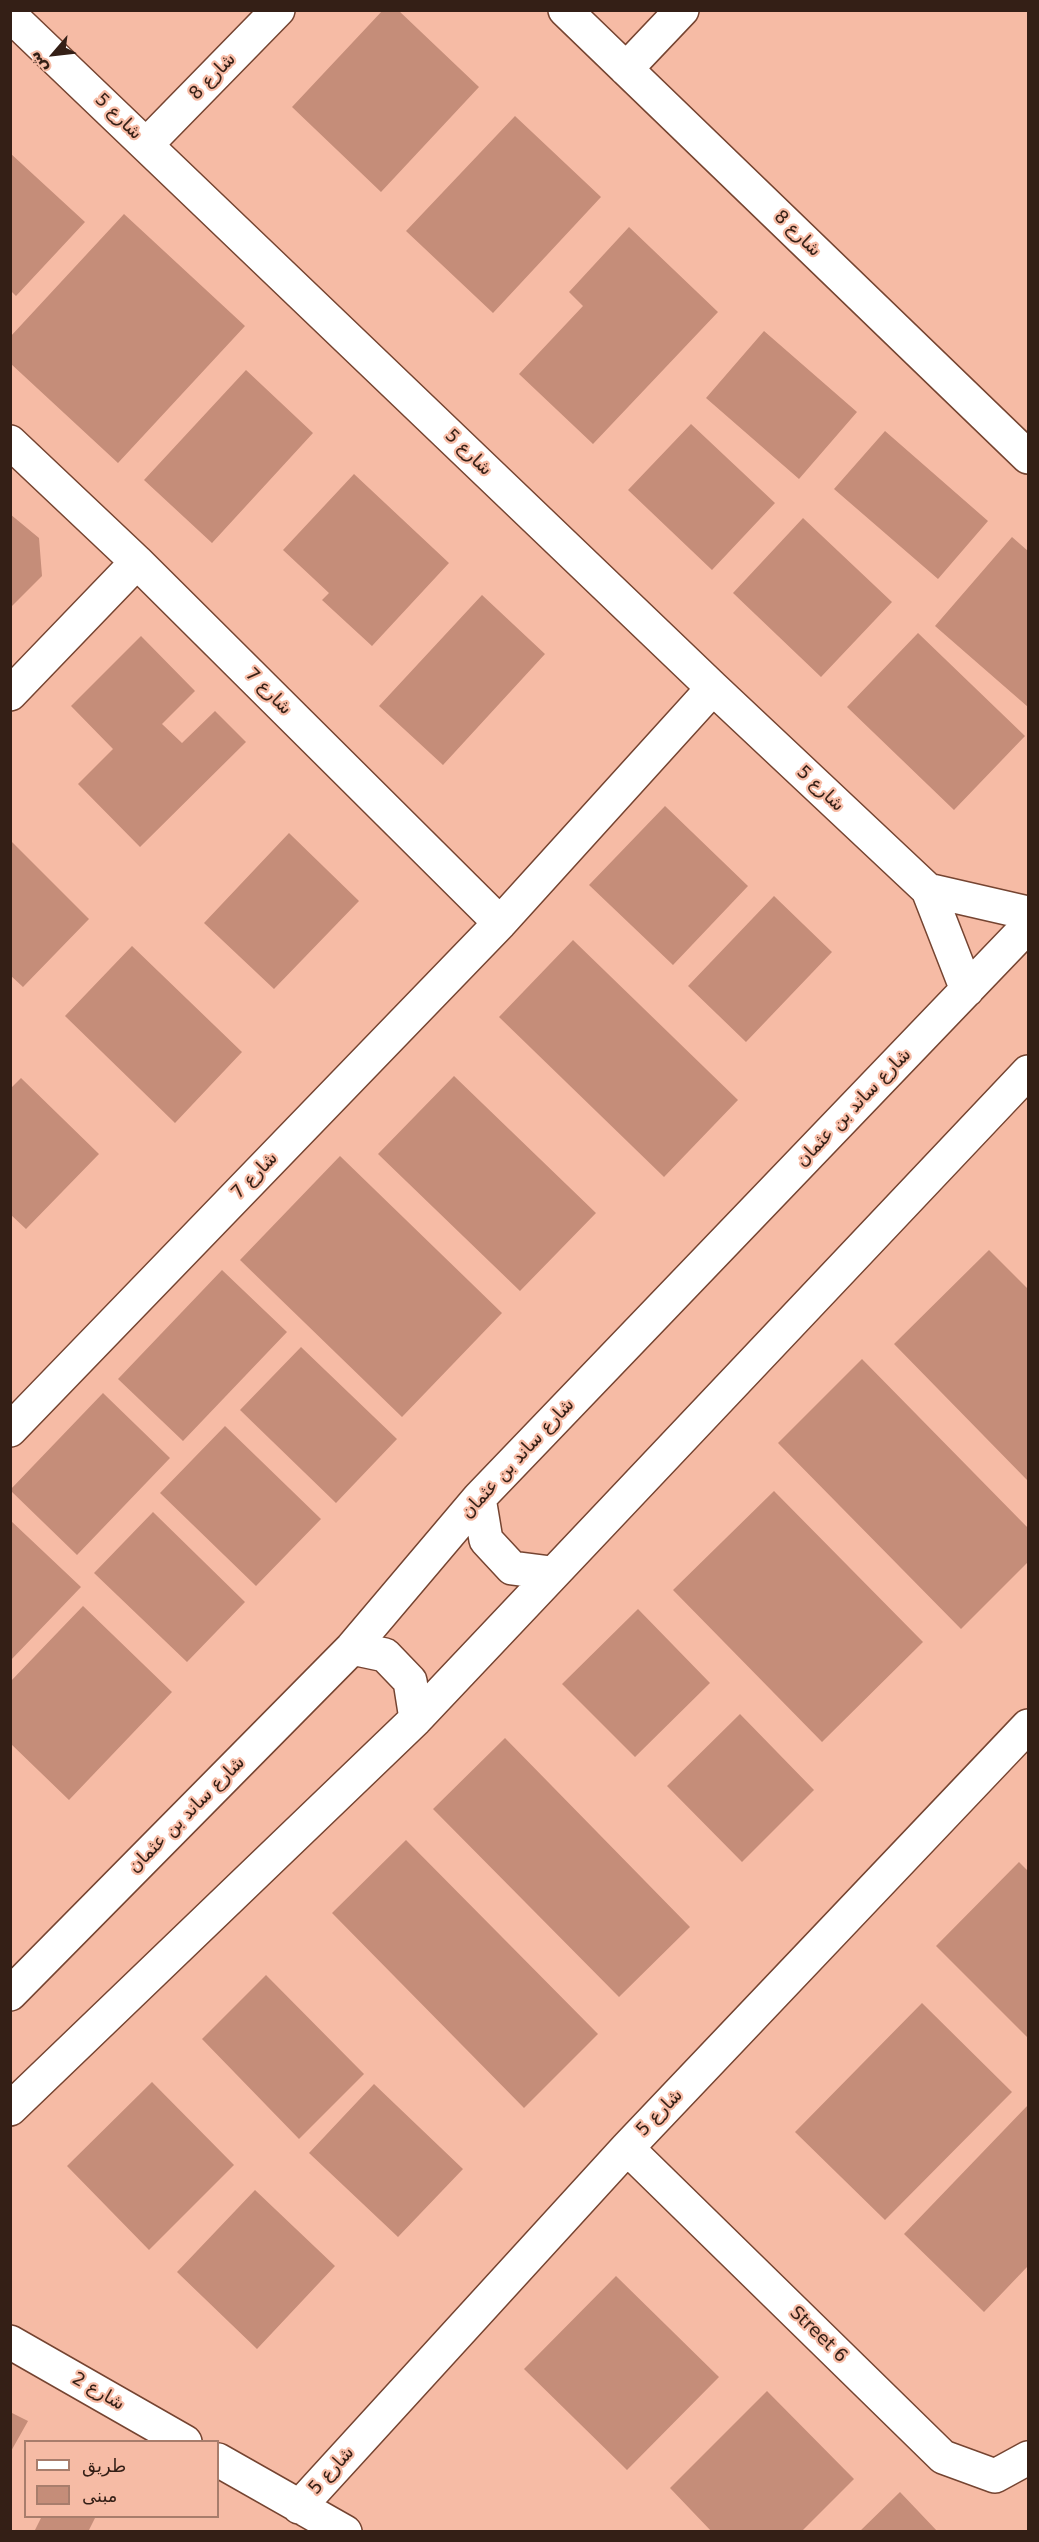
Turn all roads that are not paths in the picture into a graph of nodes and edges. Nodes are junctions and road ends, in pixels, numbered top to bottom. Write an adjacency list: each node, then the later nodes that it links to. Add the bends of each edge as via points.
1 (278, 10): 6 (street, شارع 8)
2 (565, 10): 5 (street, شارع 8)
3 (682, 10): 5 (street)
4 (10, 15): 6 (street, شارع 5)
5 (626, 69): 8 (street, شارع 8)
6 (147, 144): 10 (street, شارع 5)
7 (10, 442): 9 (street, شارع 7)
8 (1029, 456)
9 (137, 562): 11 (street); 14 (street, شارع 7)
10 (713, 688): 12 (street, شارع 5); 14 (street, شارع 7)
11 (10, 694)
12 (928, 890): 13 (street); 16 (street, شارع 5)
13 (1029, 913)
14 (500, 923): 18 (street, شارع 7)
15 (1029, 926): 16 (street, شارع ساند بن عثمان)
16 (967, 990): 19 (street, شارع ساند بن عثمان)
17 (1029, 1072): 20 (street)
18 (10, 1430)
19 (480, 1498): 20 (street, via 486,1540 512,1568); 21 (street, شارع ساند بن عثمان)
20 (551, 1574): 22 (street)
21 (352, 1648): 22 (street, via 385,1655 410,1681); 24 (street, شارع ساند بن عثمان)
22 (416, 1719): 25 (street)
23 (1029, 1726): 26 (street, شارع 5)
24 (10, 1994)
25 (10, 2109)
26 (627, 2148): 29 (street, Street 6, via 943,2457 995,2476); 31 (street, شارع 5)
27 (10, 2342): 28 (street, شارع 2)
28 (182, 2440)
29 (1029, 2458)
30 (219, 2461): 31 (street)
31 (299, 2507): 32 (street)
32 (345, 2532)

